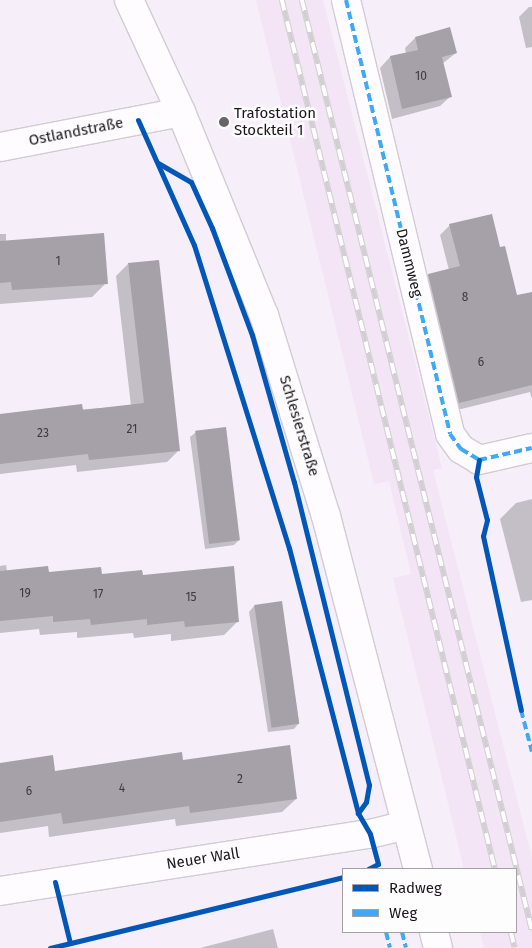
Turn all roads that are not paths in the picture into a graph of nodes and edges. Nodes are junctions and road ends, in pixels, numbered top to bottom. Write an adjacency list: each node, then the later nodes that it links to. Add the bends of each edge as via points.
1 (129, 0): 3 (street, Schlesierstraße)
2 (346, 0): 5 (street, Dammweg, via 450,434 461,450 480,460)
3 (181, 112): 4 (street, Ostlandstraße); 6 (street, Schlesierstraße, via 264,315 326,516)
4 (0, 147)
5 (532, 448)
6 (406, 825): 7 (street, Schlesierstraße); 8 (street, Neuer Wall, via 370,834)
7 (418, 868)
8 (0, 890)
9 (434, 933): 10 (street)
10 (438, 948)

